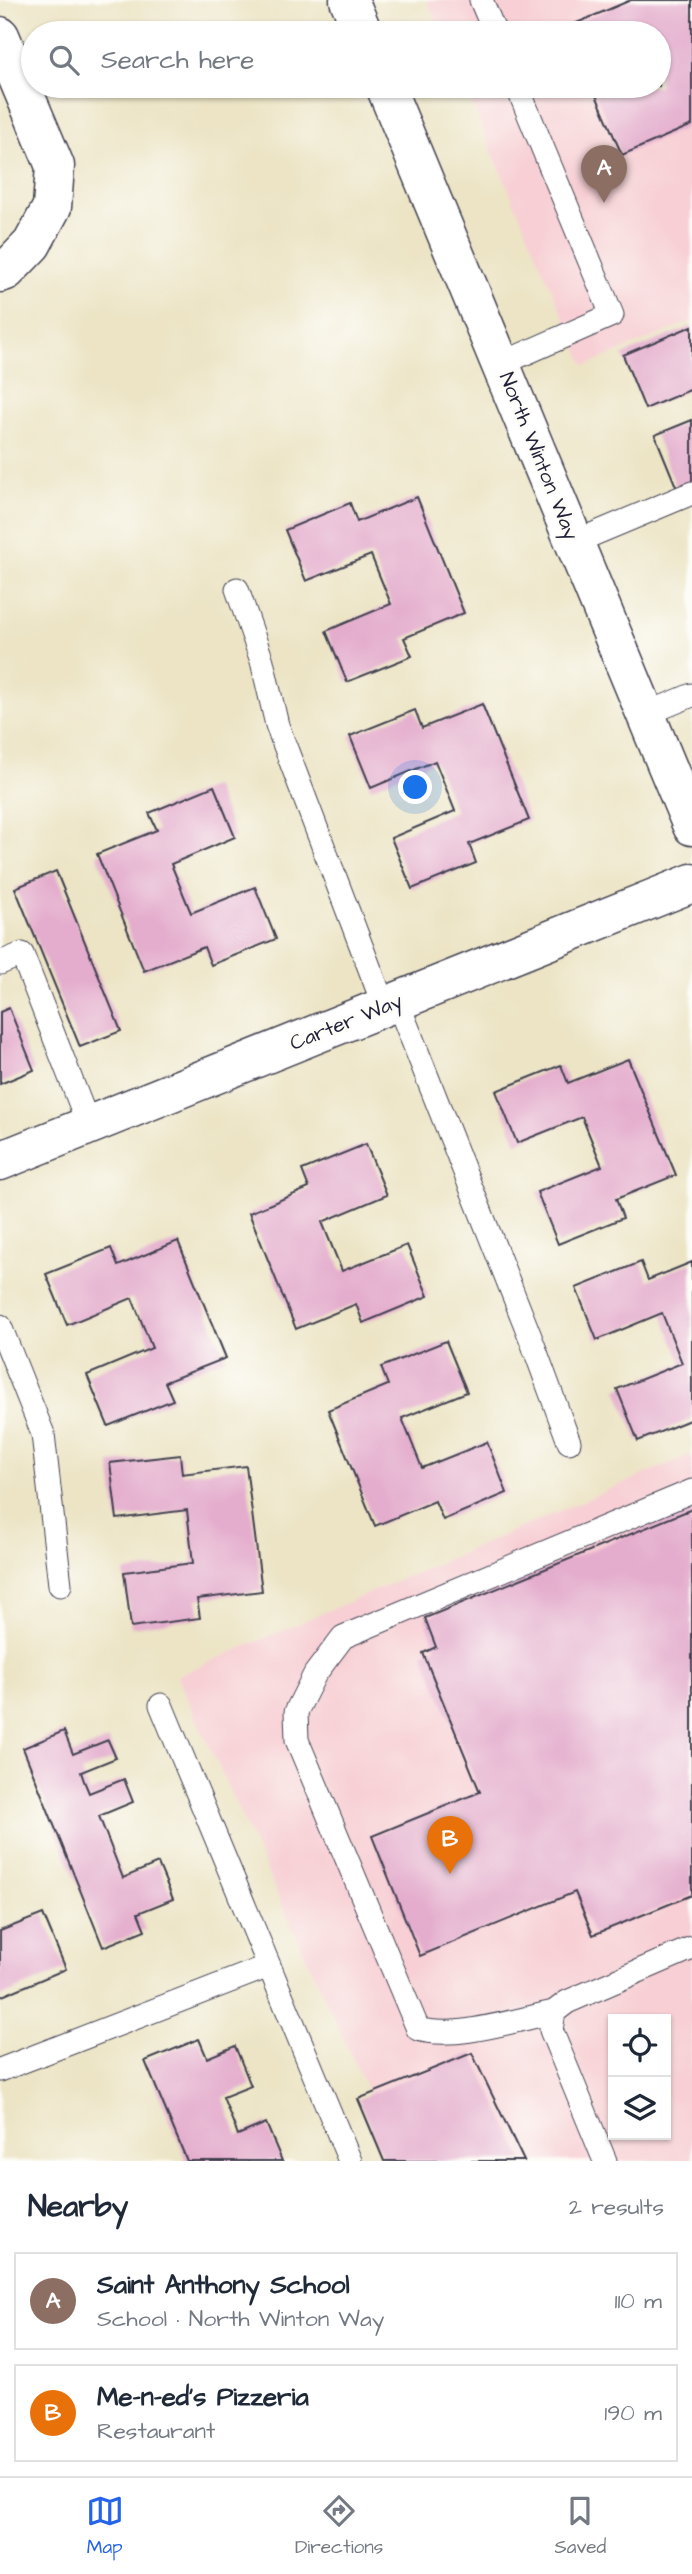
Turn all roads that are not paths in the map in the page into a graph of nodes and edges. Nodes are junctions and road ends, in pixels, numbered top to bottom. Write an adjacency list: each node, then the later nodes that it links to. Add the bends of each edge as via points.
1 (349, 0): 3 (street)
2 (481, 0): 4 (lane)
3 (358, 21)
4 (490, 21)
5 (0, 36): 6 (street)
6 (21, 86)
7 (26, 98): 10 (street, via 55,166 52,207 32,244)
8 (390, 98): 11 (street, North Winton Way)
9 (522, 98): 11 (lane, via 612,315)
10 (0, 273)
11 (502, 364): 13 (street, North Winton Way)
12 (692, 493): 13 (lane)
13 (575, 542): 16 (street, North Winton Way)
14 (237, 589): 20 (lane, via 262,661 277,725)
15 (692, 695): 16 (lane)
16 (646, 714): 17 (street, North Winton Way)
17 (692, 826)
18 (692, 883): 20 (street, Carter Way)
19 (0, 963): 21 (lane, via 22,954)
20 (391, 1004): 21 (street, Carter Way); 24 (lane, via 531,1339)
21 (89, 1126): 22 (street, Carter Way)
22 (0, 1161)
23 (0, 1325): 26 (lane, via 43,1434)
24 (569, 1442)
25 (692, 1491): 30 (lane, via 343,1637 315,1674 296,1712 297,1740 418,2029 452,2033)
26 (60, 1585)
27 (161, 1705): 29 (lane)
28 (692, 1948): 30 (lane, via 567,2002)
29 (270, 1966): 31 (lane); 32 (lane)
30 (554, 2012): 33 (lane, via 551,2030)
31 (0, 2070)
32 (350, 2161)
33 (605, 2161)

